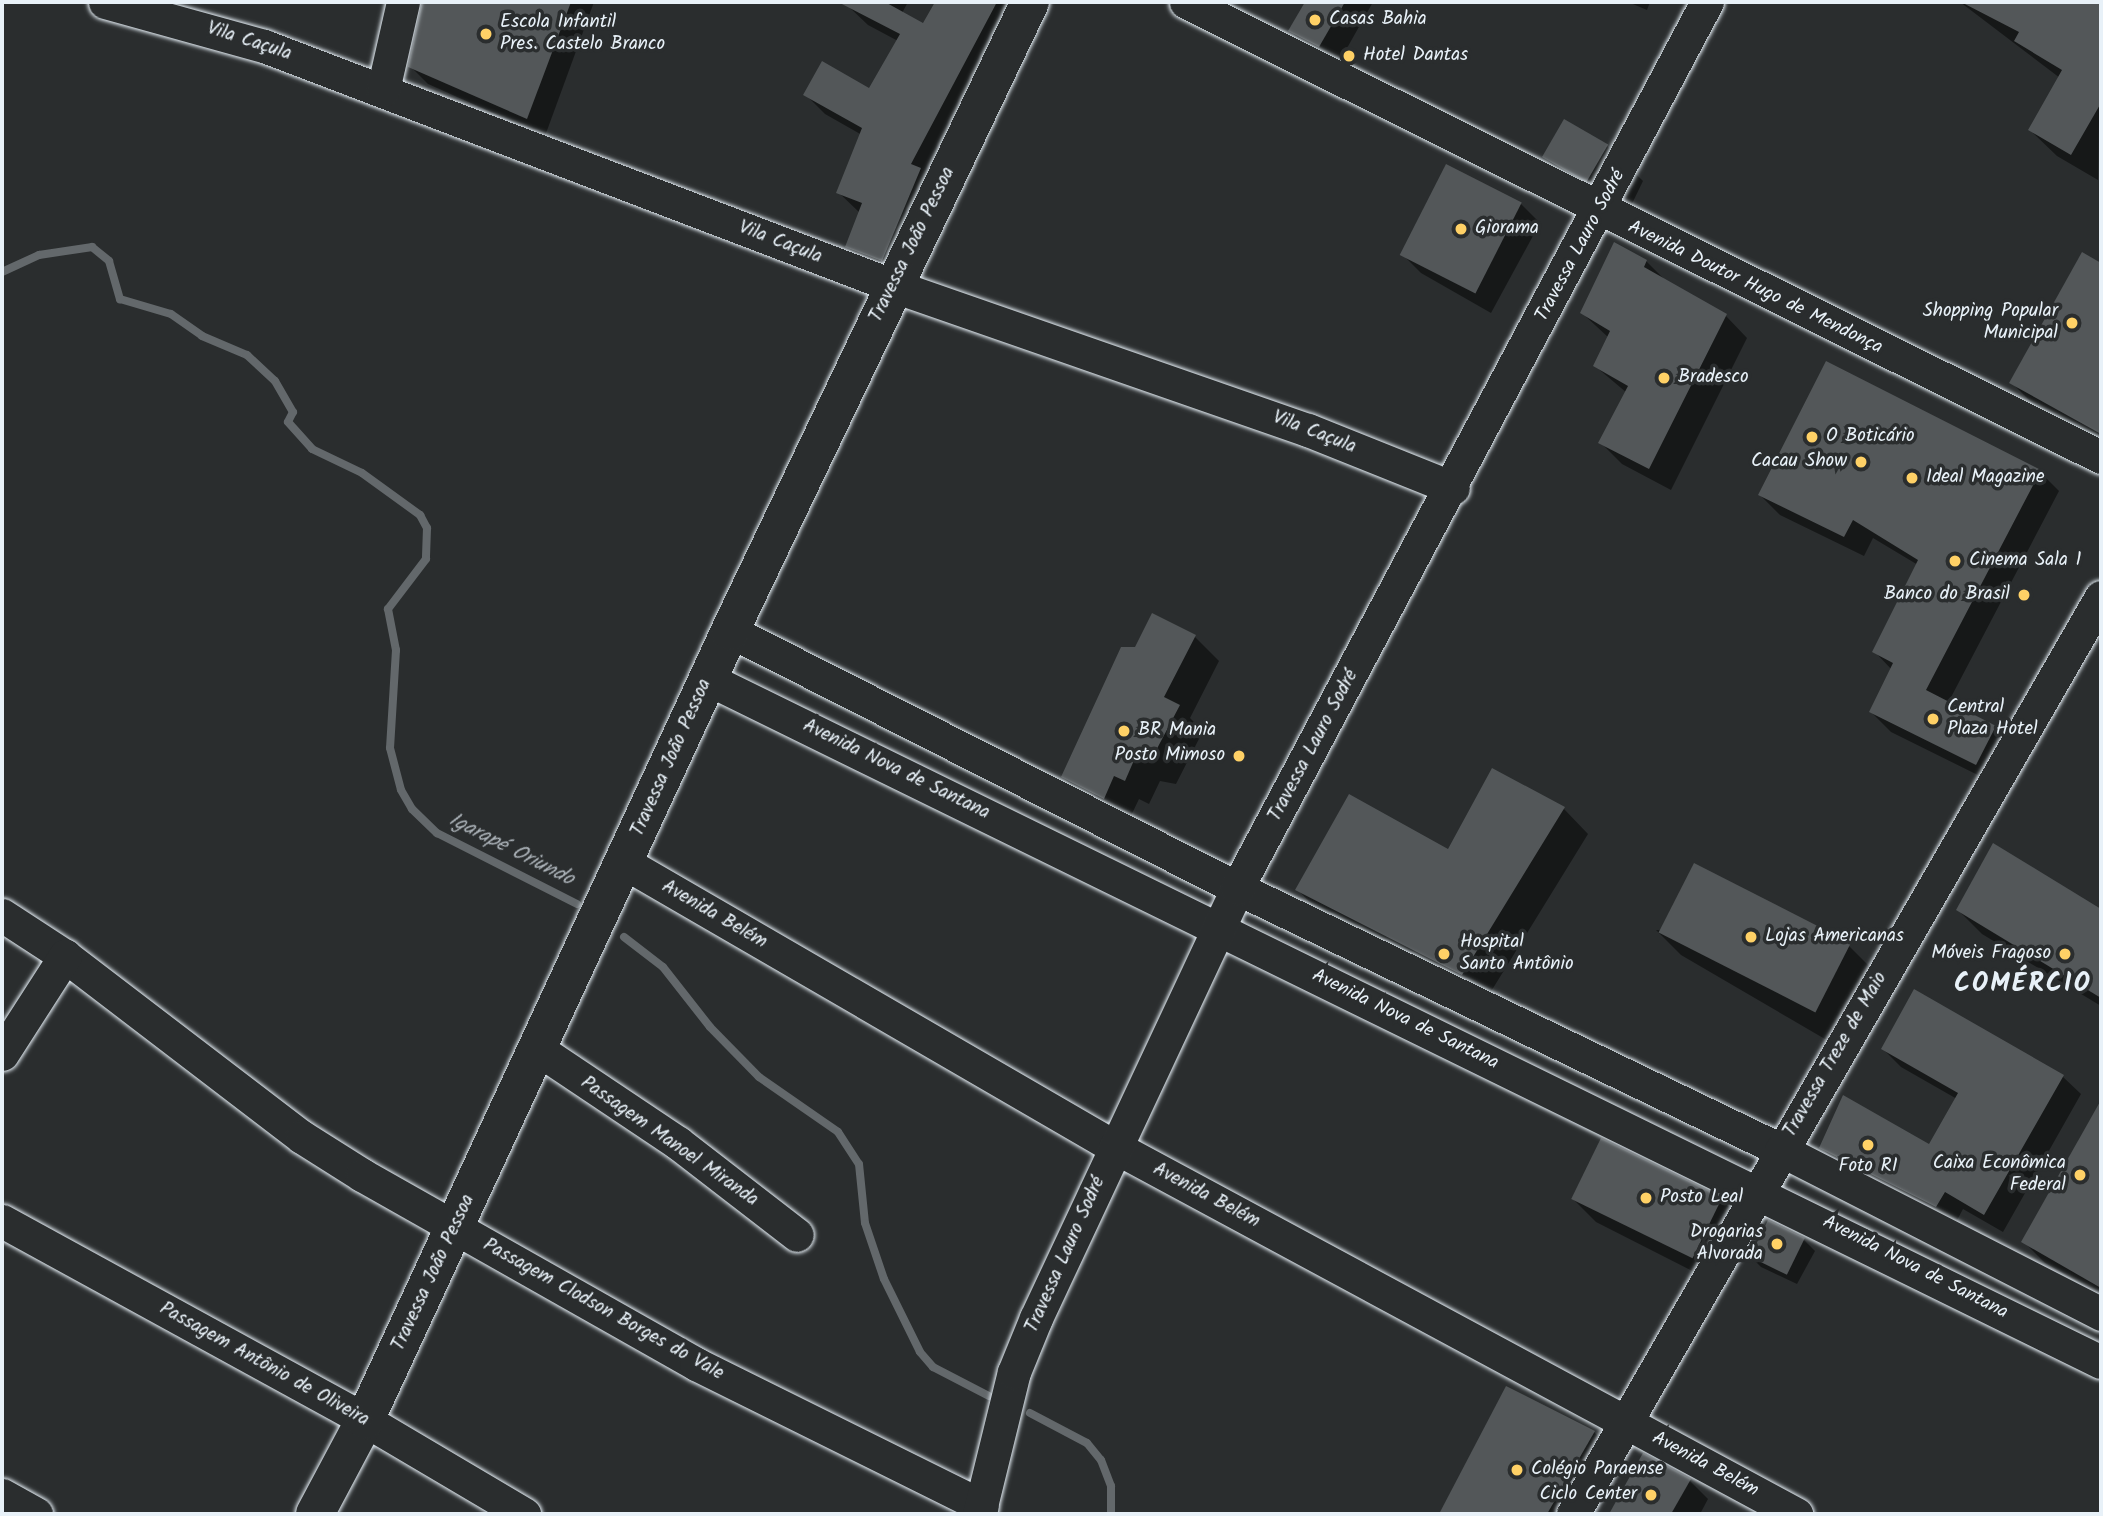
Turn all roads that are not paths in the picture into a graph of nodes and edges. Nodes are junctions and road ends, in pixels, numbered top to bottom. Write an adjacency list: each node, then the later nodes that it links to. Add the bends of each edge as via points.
1 (105, 2): 6 (street, Vila Caçula, via 264,46)
2 (403, 2): 6 (street)
3 (1030, 2): 8 (main road, Travessa João Pessoa)
4 (1186, 2): 7 (street, Avenida Doutor Hugo de Mendonça)
5 (1707, 2): 7 (street, Travessa Lauro Sodré)
6 (383, 90): 8 (street, Vila Caçula)
7 (1600, 212): 9 (street, Avenida Doutor Hugo de Mendonça); 10 (street, Travessa Lauro Sodré)
8 (894, 286): 10 (street, Vila Caçula, via 1308,430); 12 (main road, Travessa João Pessoa)
9 (2101, 457)
10 (1453, 488): 17 (street, Travessa Lauro Sodré)
11 (2101, 597): 28 (street, Travessa Treze de Maio)
12 (730, 631): 13 (main road, Travessa João Pessoa); 14 (street)
13 (708, 679): 15 (street, Avenida Nova de Santana); 16 (main road, Travessa João Pessoa)
14 (1037, 787): 15 (street); 17 (street)
15 (1016, 827): 19 (street, Avenida Nova de Santana)
16 (625, 863): 22 (main road, Travessa João Pessoa); 27 (street, Avenida Belém)
17 (1237, 888): 19 (street, Travessa Lauro Sodré); 21 (street)
18 (2, 915): 20 (street, Passagem Clodson Borges do Vale)
19 (1218, 930): 24 (street, Avenida Nova de Santana); 27 (street, Travessa Lauro Sodré)
20 (65, 956): 23 (street); 31 (street, Passagem Clodson Borges do Vale, via 302,1137)
21 (1531, 1031): 24 (street); 25 (street)
22 (539, 1051): 31 (main road, Travessa João Pessoa); 32 (street, Passagem Manoel Miranda, via 677,1143)
23 (2, 1054)
24 (1512, 1071): 26 (street, Avenida Nova de Santana)
25 (1628, 1079): 26 (street); 28 (street)
26 (1610, 1118): 29 (street, Avenida Nova de Santana)
27 (1115, 1147): 36 (street, Avenida Belém); 38 (street, Travessa Lauro Sodré, via 1014,1372)
28 (1781, 1150): 29 (street, Travessa Treze de Maio); 33 (street)
29 (1759, 1190): 34 (street, Avenida Nova de Santana); 36 (street, Travessa Treze de Maio)
30 (2, 1221): 35 (street, Passagem Antônio de Oliveira)
31 (456, 1227): 35 (main road, Travessa João Pessoa); 38 (street, Passagem Clodson Borges do Vale, via 696,1364)
32 (797, 1235)
33 (2101, 1314)
34 (2101, 1362)
35 (365, 1420): 40 (main road, Travessa João Pessoa); 41 (street, Passagem Antônio de Oliveira)
36 (1626, 1423): 42 (street, Travessa Treze de Maio); 43 (street, Avenida Belém)
37 (2, 1495): 39 (street)
38 (981, 1510)
39 (36, 1514)
40 (315, 1514)
41 (524, 1514)
42 (1573, 1514)
43 (1796, 1514)

